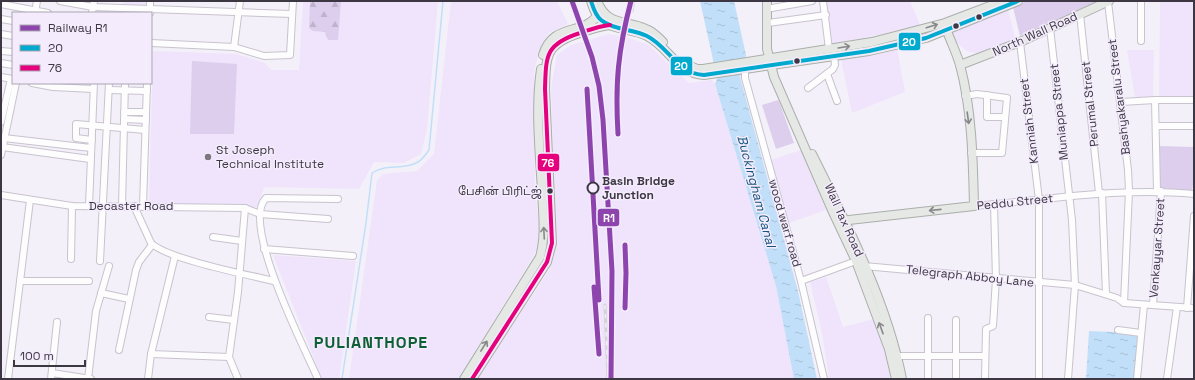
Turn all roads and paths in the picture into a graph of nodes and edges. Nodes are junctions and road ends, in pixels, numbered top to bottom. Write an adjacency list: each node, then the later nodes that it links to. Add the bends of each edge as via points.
1 (37, 1): 18 (street)
2 (60, 1): 16 (street)
3 (150, 1): 17 (street)
4 (240, 1): 19 (street)
5 (293, 1): 20 (street)
6 (591, 1): 22 (main road)
7 (598, 1): 27 (main road, via 604,14)
8 (812, 1): 15 (street)
9 (823, 1): 23 (street)
10 (1003, 1): 37 (main road, one-way to 10, via 945,23)
11 (1018, 1): 30 (main road)
12 (1108, 1): 21 (main road, North Wall Road); 64 (street, Bashyakaralu Street)
13 (1141, 1): 33 (street)
14 (1, 4): 18 (street)
15 (766, 5): 26 (main road, Wall Tax Road)
16 (93, 7): 17 (street)
17 (150, 11): 19 (street)
18 (35, 12)
19 (240, 12): 20 (street); 36 (street)
20 (292, 14): 36 (street, via 290,55 264,56)
21 (1080, 14): 29 (main road, North Wall Road); 88 (street, Perumal Street)
22 (597, 16): 27 (main road); 28 (main road)
23 (826, 16): 26 (street); 40 (street)
24 (1, 19): 25 (street)
25 (12, 21)
26 (768, 23): 41 (main road, Wall Tax Road, via 767,49)
27 (613, 24): 28 (main road); 45 (main road, via 633,28 647,36 684,70 694,74)
28 (592, 26): 79 (main road, via 568,33 552,48 545,70)
29 (1050, 28): 34 (main road, North Wall Road); 90 (street, Muniappa Street)
30 (947, 31): 37 (main road, via 926,38); 44 (main road)
31 (1, 34): 32 (street)
32 (12, 36)
33 (1141, 41)
34 (1020, 42): 44 (main road, North Wall Road); 93 (street, Kanniah Street)
35 (152, 43): 36 (street)
36 (234, 47)
37 (868, 47): 40 (main road)
38 (1, 51): 39 (street)
39 (12, 52)
40 (832, 53): 41 (main road); 46 (street, via 835,65)
41 (772, 62): 45 (main road); 106 (main road, Wall Tax Road)
42 (1, 63): 43 (street)
43 (12, 65)
44 (960, 65): 60 (main road)
45 (745, 66): 123 (street, wood warf road, via 745,78)
46 (828, 74): 56 (street); 63 (street)
47 (1, 77): 48 (street)
48 (12, 80)
49 (12, 84): 70 (street)
50 (12, 84): 77 (street)
51 (37, 84): 54 (street, via 53,87)
52 (125, 84): 57 (street)
53 (147, 84): 58 (street)
54 (94, 86): 71 (street)
55 (109, 86): 57 (street); 74 (street)
56 (808, 88)
57 (125, 91): 58 (street); 65 (street)
58 (147, 91): 66 (street)
59 (987, 95): 60 (street); 67 (street, via 987,117); 67 (street, via 1007,98)
60 (965, 96): 82 (main road, one-way to 82)
61 (1155, 100): 62 (street); 64 (street); 72 (street, Venkayyar Street)
62 (1194, 100)
63 (837, 101)
64 (1121, 102): 85 (street, Bashyakaralu Street)
65 (124, 112): 66 (street); 68 (street)
66 (146, 112): 69 (street)
67 (1004, 117): 82 (street, via 1002,153)
68 (124, 119): 69 (street); 75 (street)
69 (146, 120): 76 (street)
70 (1, 122)
71 (92, 125): 74 (street); 78 (street); 78 (street, via 76,124 75,137)
72 (1156, 126): 73 (street); 86 (street, Venkayyar Street)
73 (1194, 126)
74 (107, 127): 75 (street); 97 (street)
75 (124, 128): 76 (street); 98 (street)
76 (146, 130): 100 (street)
77 (4, 138): 80 (street); 81 (street)
78 (92, 140): 81 (street)
79 (543, 140): 155 (main road, one-way to 79, via 540,257 545,239); 156 (main road, via 552,243 547,262)
80 (2, 148): 83 (street); 84 (street)
81 (91, 148): 84 (street)
82 (971, 153): 101 (main road)
83 (1, 155)
84 (90, 160): 96 (street)
85 (1130, 191): 86 (street, Peddu Street); 88 (street, Peddu Street); 129 (street, Bashyakaralu Street)
86 (1159, 191): 87 (street, Peddu Street); 131 (street, Venkayyar Street)
87 (1194, 191)
88 (1101, 193): 90 (street, Peddu Street); 127 (street, Perumal Street)
89 (1, 195): 92 (street, Decaster Road)
90 (1069, 195): 93 (street, Peddu Street); 125 (street, Muniappa Street)
91 (338, 199): 103 (street, via 266,198 262,201)
92 (30, 200): 95 (street, Decaster Road); 120 (street)
93 (1038, 200): 94 (street, Peddu Street); 124 (street, Kanniah Street)
94 (994, 204): 101 (street, Peddu Street); 119 (street)
95 (72, 206): 96 (street, Decaster Road); 113 (street)
96 (89, 206): 97 (street, Decaster Road)
97 (104, 206): 98 (street, Decaster Road); 114 (street)
98 (122, 206): 99 (street, Decaster Road)
99 (134, 206): 100 (street, Decaster Road); 109 (street)
100 (143, 206): 102 (street, Decaster Road)
101 (974, 206): 106 (main road, Peddu Street, one-way to 106)
102 (245, 208): 103 (street, Decaster Road); 108 (street)
103 (260, 214): 105 (street, Decaster Road); 110 (street)
104 (1194, 216): 133 (street)
105 (328, 219)
106 (841, 221): 115 (main road, Wall Tax Road); 117 (main road, Wall Tax Road)
107 (213, 237): 108 (street)
108 (242, 242): 118 (street)
109 (152, 245): 111 (street); 128 (street, via 139,262)
110 (264, 249): 112 (street); 122 (street)
111 (176, 256): 118 (street); 143 (street)
112 (353, 256)
113 (71, 259)
114 (100, 261)
115 (856, 261): 123 (street); 158 (main road, Wall Tax Road, one-way to 115, via 889,349)
116 (109, 266): 126 (street)
117 (864, 266): 119 (street, Telegraph Abboy Lane); 144 (main road, Wall Tax Road)
118 (239, 272): 122 (street); 137 (street)
119 (996, 279): 124 (street, Telegraph Abboy Lane); 147 (street, via 993,326 986,329)
120 (20, 281): 121 (street); 150 (street)
121 (89, 281)
122 (274, 281): 154 (street)
123 (801, 281): 157 (street, wood warf road)
124 (1039, 283): 125 (street, Telegraph Abboy Lane); 163 (street, Kanniah Street)
125 (1075, 285): 127 (street, Telegraph Abboy Lane); 164 (street, Muniappa Street)
126 (101, 293): 128 (street); 151 (street, via 96,311)
127 (1106, 294): 129 (street, Telegraph Abboy Lane, via 1118,298)
128 (129, 299): 142 (street)
129 (1124, 304): 130 (street)
130 (1144, 305): 131 (street); 141 (street)
131 (1154, 305): 132 (street)
132 (1177, 307): 133 (street); 166 (street)
133 (1187, 308): 134 (street)
134 (1194, 308)
135 (209, 317): 137 (street)
136 (928, 318): 145 (street)
137 (234, 320): 148 (street)
138 (956, 320): 146 (street)
139 (56, 322): 149 (street)
140 (1118, 330): 141 (street)
141 (1141, 333): 165 (street)
142 (119, 350)
143 (151, 354): 148 (street); 152 (street)
144 (898, 356): 145 (street); 159 (main road, Wall Tax Road)
145 (928, 356): 146 (street); 160 (street)
146 (956, 356): 147 (street); 161 (street)
147 (985, 356): 162 (street)
148 (229, 357): 153 (street)
149 (51, 376): 151 (street)
150 (8, 379)
151 (89, 379)
152 (148, 379)
153 (238, 379)
154 (318, 379)
155 (464, 379)
156 (472, 379)
157 (824, 379)
158 (896, 379)
159 (902, 379)
160 (928, 379)
161 (956, 379)
162 (985, 379)
163 (1039, 379)
164 (1068, 379)
165 (1137, 379)
166 (1167, 379)

